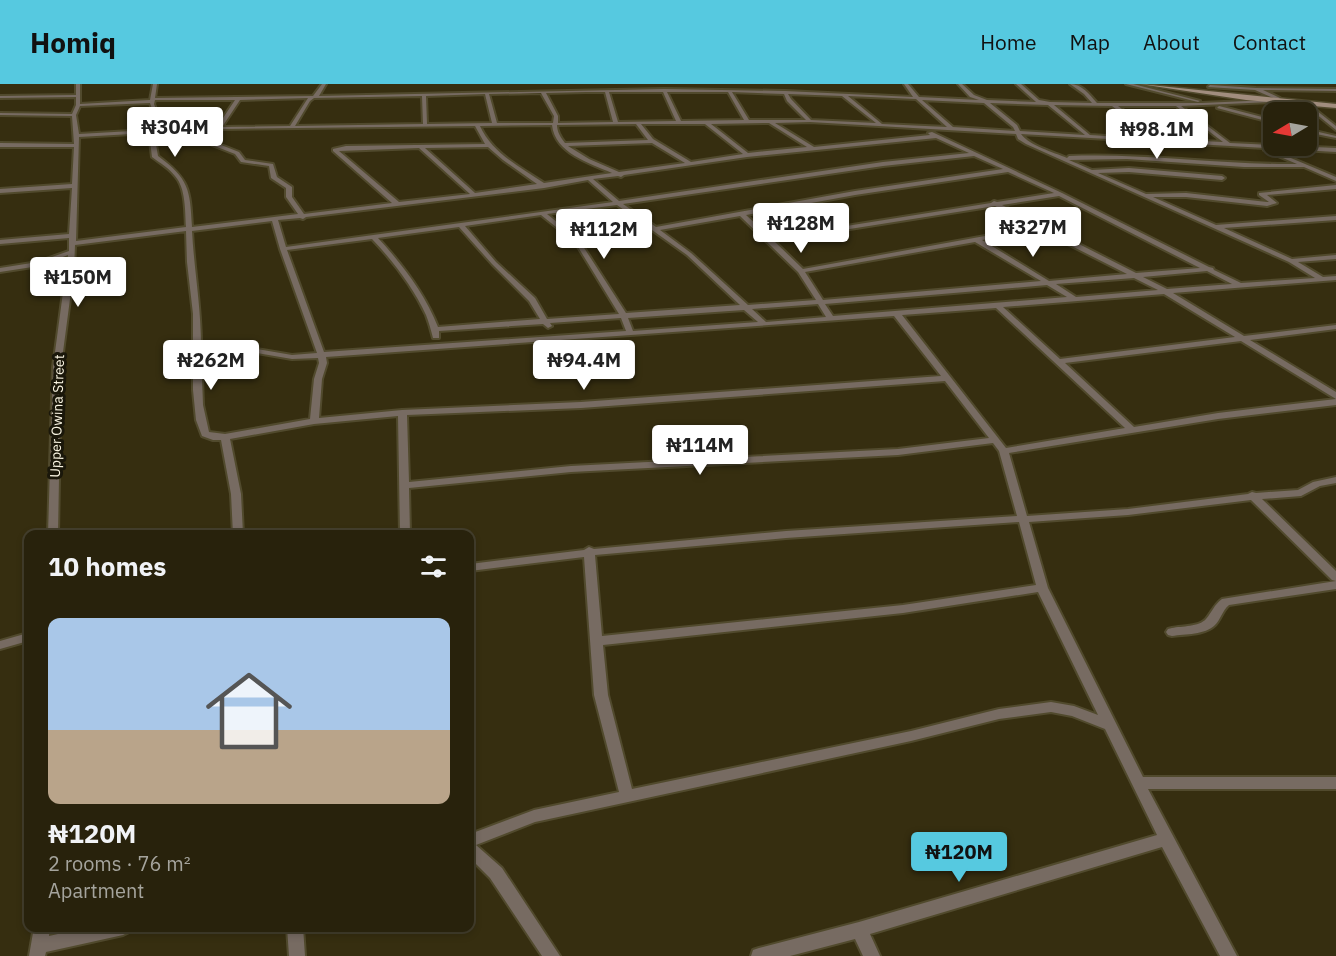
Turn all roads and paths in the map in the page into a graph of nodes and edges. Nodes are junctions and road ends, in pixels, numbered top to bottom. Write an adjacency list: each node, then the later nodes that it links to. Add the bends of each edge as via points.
1 (78, 84): 33 (street, Upper Owina Street)
2 (155, 84): 30 (street)
3 (324, 84): 27 (street)
4 (380, 84): 25 (street)
5 (439, 84): 23 (street)
6 (906, 84): 28 (street)
7 (960, 84): 31 (street, via 972,96)
8 (1018, 84): 36 (street, via 1038,101)
9 (1072, 84): 39 (street)
10 (1128, 84): 41 (street)
11 (1143, 84): 34 (main road)
12 (1151, 84): 32 (main road)
13 (1210, 86): 14 (street)
14 (1256, 89): 16 (street); 32 (street)
15 (663, 90): 17 (street); 18 (street); 53 (street)
16 (1336, 90)
17 (607, 91): 19 (street); 55 (street)
18 (729, 91): 20 (street); 49 (street)
19 (543, 92): 21 (street); 57 (street, via 556,116)
20 (785, 92): 24 (street); 51 (street)
21 (487, 93): 23 (street); 56 (street)
22 (424, 94): 23 (street); 25 (street); 59 (street)
23 (440, 94)
24 (842, 94): 28 (street); 58 (street)
25 (381, 96): 27 (street)
26 (0, 97): 33 (street)
27 (313, 97): 29 (street); 62 (street)
28 (916, 97): 31 (street); 64 (street)
29 (238, 99): 30 (street); 63 (street)
30 (153, 100): 33 (street); 66 (street, via 156,115)
31 (984, 100): 36 (street); 67 (street, via 1015,126)
32 (1282, 100): 42 (main road)
33 (78, 101): 46 (street, Upper Owina Street)
34 (1269, 101): 35 (main road); 41 (street)
35 (1282, 102)
36 (1048, 103): 37 (street); 69 (street)
37 (1112, 104): 40 (street); 74 (street)
38 (1317, 104): 42 (main road)
39 (1096, 105)
40 (1177, 105): 41 (street); 77 (street)
41 (1210, 105): 47 (street)
42 (1336, 105)
43 (1317, 112): 65 (street)
44 (0, 114): 45 (street)
45 (12, 114): 46 (street); 48 (street)
46 (74, 115): 70 (street, Upper Owina Street)
47 (1263, 119)
48 (0, 120)
49 (747, 121): 50 (street); 54 (street)
50 (769, 121): 51 (street); 84 (street)
51 (810, 121): 58 (street)
52 (637, 122): 53 (street); 55 (street); 75 (street)
53 (679, 122): 54 (street)
54 (705, 122): 89 (street)
55 (616, 123): 57 (street)
56 (495, 124): 57 (street); 60 (street)
57 (554, 124): 80 (street)
58 (880, 124): 61 (street)
59 (425, 125): 60 (street); 62 (street)
60 (477, 125): 79 (street)
61 (913, 126): 64 (street); 71 (street)
62 (292, 127): 63 (street)
63 (219, 128): 66 (street); 114 (street, via 214,144 237,153 243,161 272,165 274,178 289,187 289,197)
64 (951, 128): 67 (street)
65 (1336, 129)
66 (151, 131): 70 (street); 120 (street, via 155,157 182,179)
67 (1015, 131): 69 (street); 91 (street, via 1028,143)
68 (1317, 132): 72 (street)
69 (1088, 135): 73 (street)
70 (77, 136): 81 (street, Upper Owina Street)
71 (936, 136): 84 (street); 88 (street)
72 (1336, 136)
73 (1124, 137): 74 (street); 76 (street)
74 (1159, 139): 77 (street)
75 (652, 141): 80 (street); 92 (street)
76 (1131, 144)
77 (1229, 144): 83 (street)
78 (3, 145): 81 (street); 85 (street)
79 (488, 145): 82 (street); 103 (street)
80 (562, 145): 98 (street)
81 (76, 146): 102 (street, Upper Owina Street)
82 (421, 147): 107 (street); 111 (street, via 335,150)
83 (1261, 147): 86 (street); 93 (street)
84 (812, 148): 89 (street)
85 (0, 150)
86 (1336, 150)
87 (1138, 151): 90 (street)
88 (975, 154): 94 (street); 109 (street)
89 (747, 155): 92 (street)
90 (1144, 157): 91 (street); 93 (street)
91 (1065, 159): 95 (street)
92 (691, 164): 98 (street)
93 (1302, 166): 96 (street)
94 (1010, 170): 106 (street); 113 (street)
95 (1092, 171): 99 (street); 108 (street)
96 (1320, 172): 97 (street); 100 (street)
97 (1336, 173)
98 (622, 175): 101 (street)
99 (1222, 178)
100 (1336, 179)
101 (591, 180): 103 (street); 109 (street)
102 (75, 186): 105 (street); 126 (street, Upper Owina Street)
103 (544, 186): 107 (street)
104 (1336, 187): 108 (street, via 1261,194 1274,203 1267,204 1186,195)
105 (0, 191)
106 (1060, 194): 110 (street); 130 (street)
107 (474, 195): 111 (street)
108 (1145, 195): 118 (street)
109 (617, 202): 112 (street); 121 (street)
110 (994, 203): 119 (street); 123 (street)
111 (397, 204): 114 (street)
112 (543, 214): 117 (street); 146 (street, via 578,241)
113 (742, 215): 121 (street); 123 (street)
114 (303, 217): 116 (street)
115 (1336, 218): 118 (street)
116 (275, 220): 120 (street); 127 (street)
117 (461, 225): 122 (street); 148 (street, via 532,300)
118 (1213, 227): 129 (street)
119 (1041, 228): 124 (street); 133 (street)
120 (190, 230): 126 (street); 158 (street)
121 (657, 230): 143 (street)
122 (373, 236): 127 (street); 152 (street, via 421,299)
123 (771, 240): 132 (street)
124 (977, 240): 132 (street); 137 (street)
125 (0, 242): 126 (street)
126 (72, 244): 131 (street, via 39,264); 174 (street, Upper Owina Street, via 57,367)
127 (283, 249): 159 (street)
128 (1336, 257): 129 (street)
129 (1291, 261): 136 (street)
130 (1211, 269): 133 (street); 138 (street)
131 (0, 270)
132 (801, 271): 142 (street)
133 (1134, 275): 135 (street); 139 (street)
134 (1336, 278): 136 (street)
135 (1080, 279): 137 (street); 140 (street)
136 (1322, 279): 138 (street)
137 (1049, 282): 141 (street); 142 (street)
138 (1239, 285): 139 (street)
139 (1161, 291): 140 (street); 156 (street)
140 (1109, 296): 141 (street)
141 (1075, 299): 144 (street)
142 (820, 302): 143 (street); 147 (street)
143 (747, 307): 146 (street); 149 (street)
144 (999, 307): 145 (street); 160 (street)
145 (896, 313): 147 (street); 161 (street)
146 (624, 316): 148 (street); 153 (street)
147 (830, 317): 149 (street)
148 (547, 322): 152 (street); 155 (street)
149 (764, 324): 153 (street)
150 (1336, 327): 151 (street)
151 (1325, 328): 154 (street); 156 (street)
152 (436, 329): 157 (street)
153 (630, 333): 155 (street)
154 (1336, 333)
155 (549, 338): 157 (street)
156 (1240, 338): 160 (street); 162 (street)
157 (436, 346): 159 (street)
158 (196, 347): 159 (street, via 292,357); 167 (street, via 202,428 213,437)
159 (321, 354): 165 (street)
160 (1057, 362): 166 (street)
161 (947, 378): 164 (street, via 581,405); 168 (street)
162 (1336, 396)
163 (1336, 402): 166 (street)
164 (402, 413): 165 (street); 171 (street)
165 (314, 421): 167 (street)
166 (1133, 431): 169 (street)
167 (225, 436): 175 (street, via 236,494)
168 (995, 440): 169 (street); 171 (street, via 898,452 570,470)
169 (1004, 451): 173 (street)
170 (1335, 481): 172 (street, via 1317,484 1301,493)
171 (403, 486): 176 (street)
172 (1252, 495): 173 (street, via 1131,512); 179 (street)
173 (1023, 518): 177 (street); 181 (street)
174 (53, 530)
175 (238, 530)
176 (405, 530)
177 (589, 550): 178 (street); 184 (street)
178 (474, 566)
179 (1336, 577)
180 (1336, 585): 182 (street, via 1226,602 1216,608 1207,625)
181 (1042, 588): 184 (street, via 903,609); 186 (street)
182 (1172, 632)
183 (24, 638): 185 (street)
184 (597, 641): 189 (street, via 601,695)
185 (0, 645)
186 (1109, 725): 187 (street); 189 (street, via 1051,707 999,714)
187 (1140, 783): 188 (street); 191 (street)
188 (1336, 783)
189 (627, 796): 190 (street, via 534,816)
190 (474, 838)
191 (1166, 839): 193 (street); 202 (street)
192 (474, 853): 199 (street, via 496,873)
193 (859, 930): 200 (street); 201 (street)
194 (41, 932): 197 (street)
195 (105, 932): 197 (street)
196 (295, 932): 198 (street)
197 (38, 951)
198 (297, 956)
199 (552, 956)
200 (759, 956)
201 (872, 956)
202 (1229, 956)

